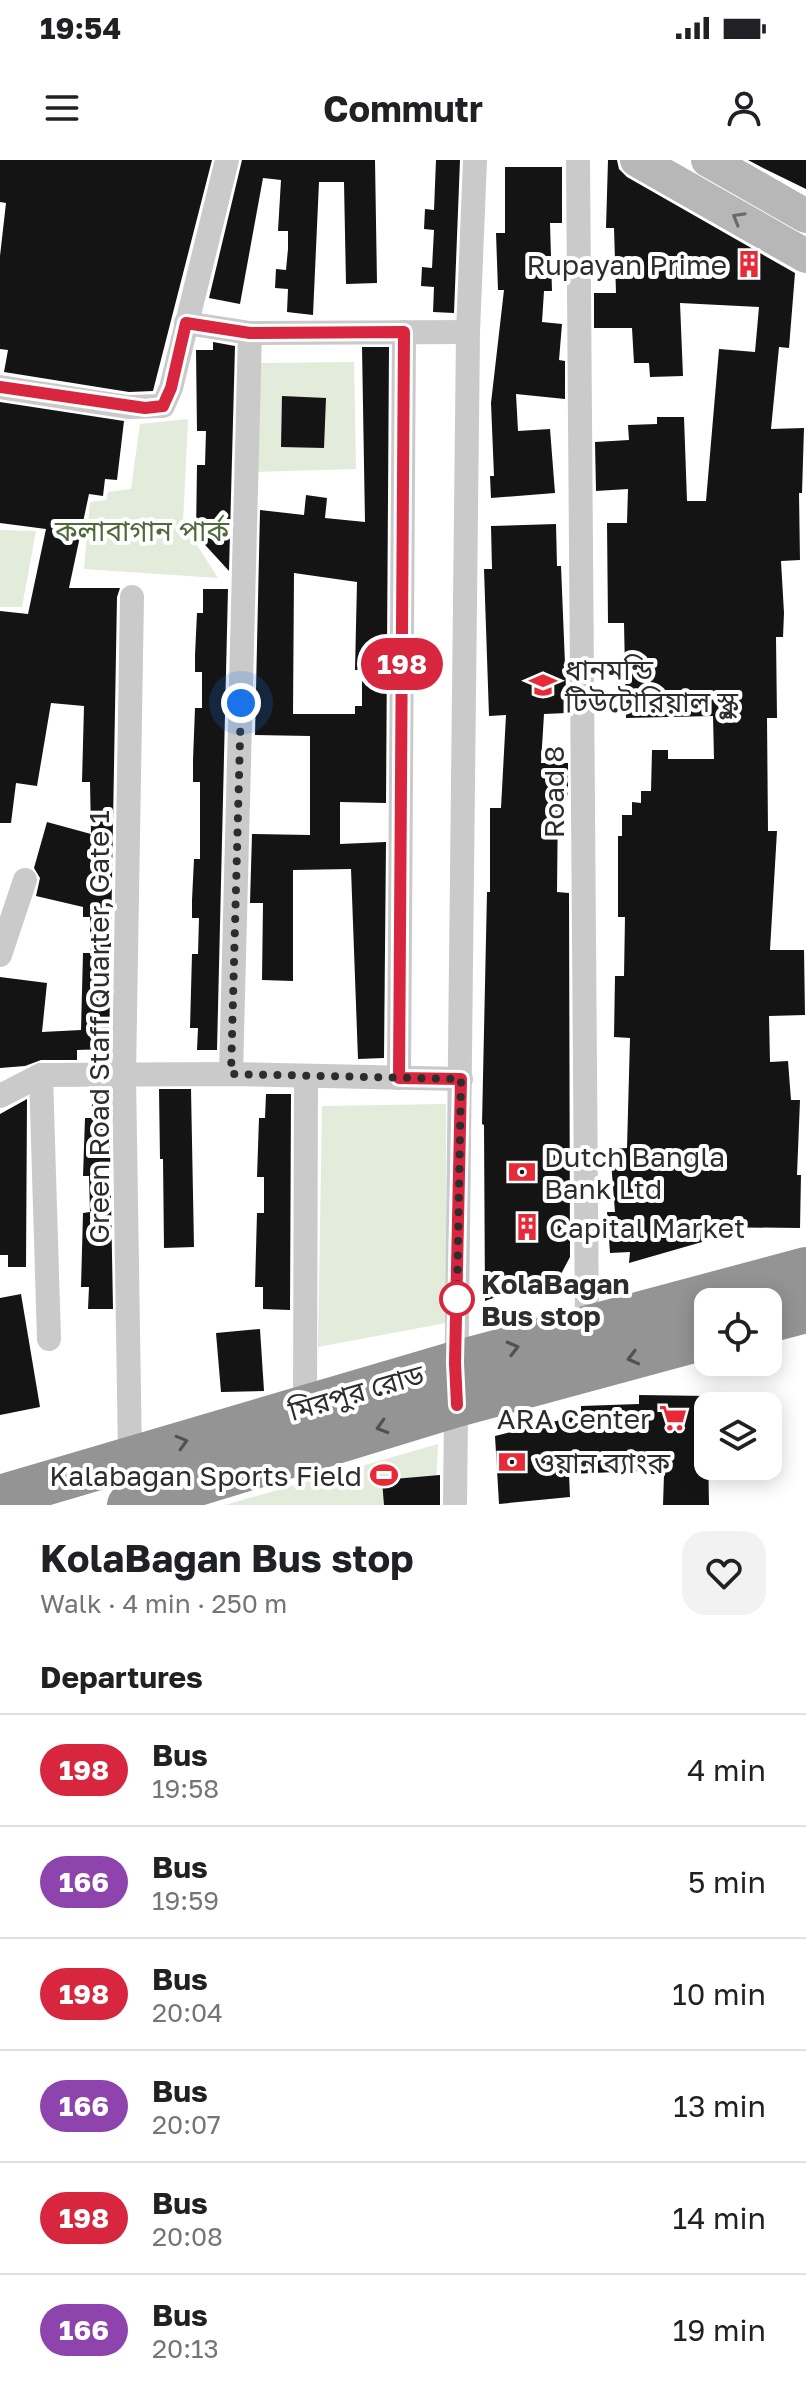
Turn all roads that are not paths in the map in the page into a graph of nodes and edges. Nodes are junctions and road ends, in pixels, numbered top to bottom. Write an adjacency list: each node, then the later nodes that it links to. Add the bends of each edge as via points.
1 (227, 160): 8 (street)
2 (475, 160): 10 (street)
3 (578, 160): 26 (street, Road 8)
4 (637, 160): 7 (main road, one-way to 4)
5 (708, 160): 6 (main road)
6 (806, 216)
7 (806, 256)
8 (186, 323): 11 (street); 12 (street, via 163,406 128,407)
9 (404, 332): 10 (street); 11 (street); 20 (street)
10 (468, 332): 21 (street)
11 (250, 333): 16 (street)
12 (0, 387)
13 (132, 597): 18 (street, Green Road Staff Quarter, Gate 1)
14 (25, 880): 15 (street)
15 (0, 955)
16 (231, 1074): 18 (street); 19 (street)
17 (41, 1075): 18 (street); 22 (street); 27 (street)
18 (124, 1075): 31 (street, Green Road Staff Quarter, Gate 1)
19 (306, 1076): 20 (street); 30 (street)
20 (399, 1078): 21 (street)
21 (461, 1079): 29 (street)
22 (0, 1096)
23 (806, 1269): 26 (highway, মিরপুর রোড)
24 (806, 1311): 25 (highway)
25 (782, 1317)
26 (587, 1328): 29 (highway, মিরপুর রোড, one-way to 26)
27 (49, 1339)
28 (694, 1340): 29 (highway, মিরপুর রোড, one-way to 29)
29 (456, 1384): 30 (highway, মিরপুর রোড); 33 (highway, মিরপুর রোড, one-way to 33); 34 (street)
30 (305, 1407): 31 (highway, মিরপুর রোড, one-way to 30)
31 (130, 1457): 32 (highway, মিরপুর রোড)
32 (0, 1497)
33 (129, 1505)
34 (455, 1505)

